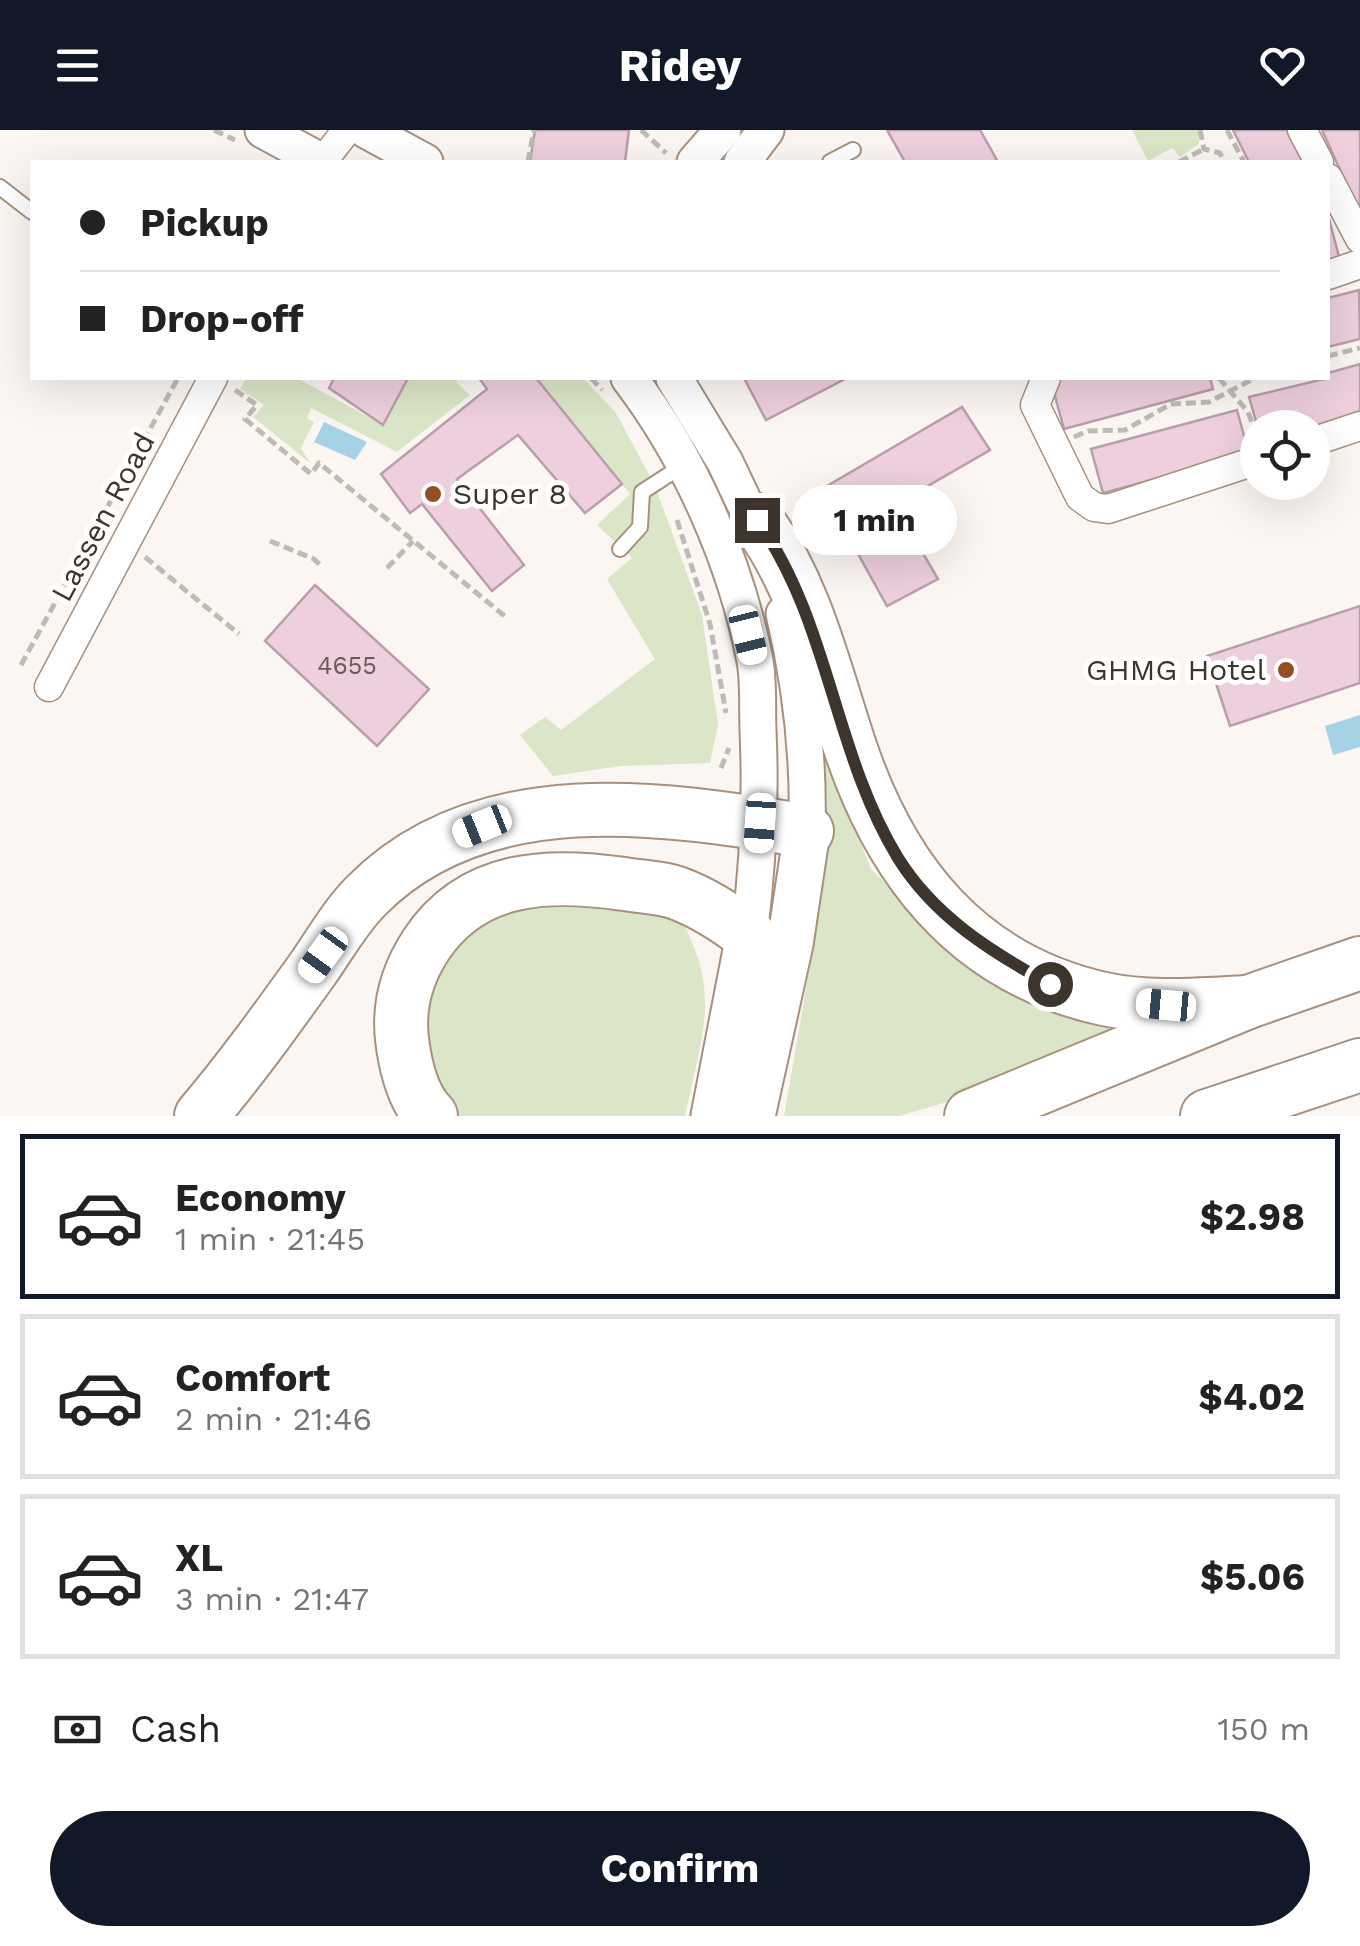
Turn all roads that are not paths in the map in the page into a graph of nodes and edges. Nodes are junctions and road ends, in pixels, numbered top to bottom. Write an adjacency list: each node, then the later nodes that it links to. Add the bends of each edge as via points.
1 (263, 130): 8 (street)
2 (347, 130): 9 (street)
3 (366, 130): 10 (street)
4 (723, 130): 7 (street)
5 (1302, 130): 12 (street)
6 (853, 150): 11 (lane)
7 (680, 158)
8 (318, 160)
9 (324, 160)
10 (420, 160)
11 (834, 160)
12 (1318, 160)
13 (1330, 182): 16 (street)
14 (0, 187): 15 (lane)
15 (30, 210)
16 (1360, 239)
17 (1360, 264): 18 (street)
18 (1330, 274)
19 (675, 380): 27 (street)
20 (1045, 380): 25 (street, via 1034,405 1080,498 1094,507 1108,509)
21 (223, 383): 29 (street, Lassen Road)
22 (620, 388): 26 (street, via 652,407)
23 (1360, 426): 24 (street)
24 (1330, 436)
25 (1240, 466)
26 (670, 472): 28 (lane, via 642,492 640,527); 30 (street, via 717,536 756,664)
27 (757, 520): 30 (street, via 795,658 808,774); 33 (highway, via 809,613 868,798 899,860 940,910 989,951 1050,984 1107,1000)
28 (620, 549)
29 (49, 688)
30 (784, 827): 31 (street); 35 (main road, via 790,944); 36 (highway, via 594,808 503,818 462,834 362,900)
31 (749, 935): 35 (main road); 37 (highway, via 674,892 580,877 524,879 474,896 436,931 410,970 400,1017 405,1065)
32 (1360, 963): 33 (highway)
33 (1248, 1002): 38 (highway)
34 (1360, 1065): 39 (highway)
35 (740, 1113)
36 (201, 1116)
37 (431, 1116)
38 (971, 1116)
39 (1208, 1116)

